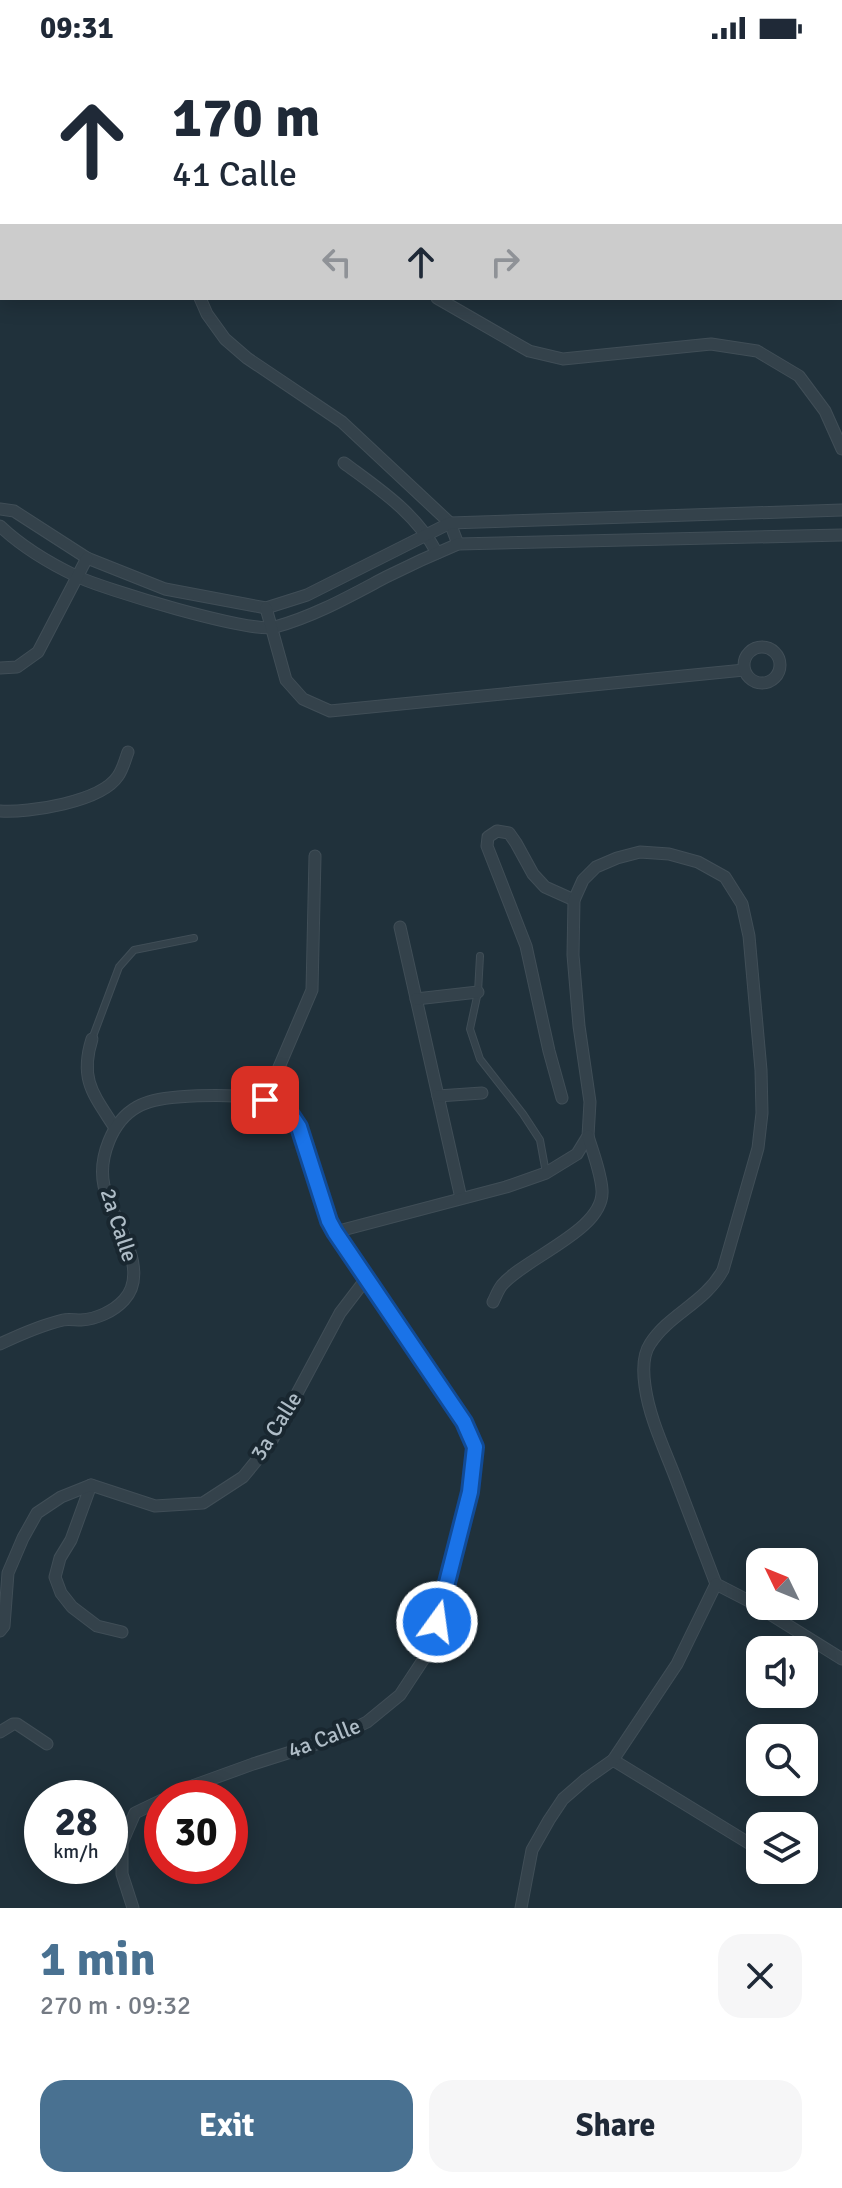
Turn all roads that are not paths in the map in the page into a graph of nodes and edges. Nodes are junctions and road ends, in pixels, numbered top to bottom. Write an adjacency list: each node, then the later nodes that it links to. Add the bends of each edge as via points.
1 (201, 300): 7 (street, via 225,339 342,422)
2 (440, 300): 3 (street, via 529,351 563,359 711,344 757,351 799,376 825,411)
3 (842, 449)
4 (344, 463): 9 (street, via 405,509)
5 (0, 509): 13 (street, via 14,511)
6 (842, 510): 7 (street)
7 (450, 523): 9 (street); 11 (street)
8 (0, 526): 14 (street)
9 (427, 534): 12 (street); 15 (street, via 307,595)
10 (842, 535): 11 (street)
11 (458, 544): 12 (street)
12 (437, 553): 16 (street, via 336,605)
13 (87, 558): 14 (street); 15 (street, via 165,589)
14 (77, 577): 16 (street, via 160,605); 17 (street, via 38,652 17,667)
15 (266, 608): 16 (street)
16 (272, 629): 18 (street, via 286,680 303,699 330,711)
17 (0, 668)
18 (744, 670)
19 (128, 752): 20 (street, via 107,787 63,805)
20 (0, 811)
21 (315, 856): 32 (street, via 312,990)
22 (574, 900): 31 (street, via 545,887 509,833 497,831 488,837 526,946); 34 (street, via 573,955 590,1102); 42 (street, via 596,867 640,852 669,854 725,877 742,904 749,936 761,1070 758,1148 716,1283 656,1336 644,1357 645,1389 658,1435)
23 (400, 927): 27 (street)
24 (194, 938): 28 (lane, via 134,950 119,967)
25 (480, 956): 26 (lane)
26 (478, 992): 27 (street); 35 (lane, via 470,1029 480,1059 540,1140)
27 (416, 999): 30 (street)
28 (92, 1039): 33 (street, via 87,1077)
29 (482, 1093): 30 (street)
30 (438, 1096): 36 (street)
31 (562, 1098)
32 (265, 1100): 33 (street, via 163,1098 137,1107); 37 (street, 4a Calle, via 279,1103 299,1127)
33 (115, 1128): 40 (street, 2a Calle, via 103,1162 104,1186 135,1276 125,1299 102,1316 64,1320)
34 (588, 1136): 35 (street, via 577,1154); 39 (street, via 602,1191 600,1207 575,1234 499,1287)
35 (546, 1173): 36 (street)
36 (461, 1198): 37 (street)
37 (335, 1232): 38 (street, 4a Calle)
38 (366, 1279): 41 (street, 3a Calle, via 340,1313 270,1444 243,1477 203,1503 155,1506); 49 (street, 4a Calle, via 464,1422 475,1447 470,1492 431,1648 400,1695 367,1722)
39 (493, 1302)
40 (0, 1344)
41 (91, 1485): 43 (street, via 37,1513 8,1573); 44 (street, via 55,1577 72,1607 97,1626)
42 (716, 1584): 45 (street); 48 (street, via 677,1664)
43 (0, 1631)
44 (122, 1632)
45 (842, 1659)
46 (0, 1732): 47 (street, via 17,1724)
47 (47, 1744)
48 (613, 1760): 52 (street); 55 (street, via 563,1799 549,1820 532,1850)
49 (209, 1780)
50 (144, 1809): 51 (street, 4a Calle)
51 (128, 1824)
52 (746, 1841)
53 (125, 1884): 54 (street, 4a Calle)
54 (133, 1908)
55 (521, 1908)

